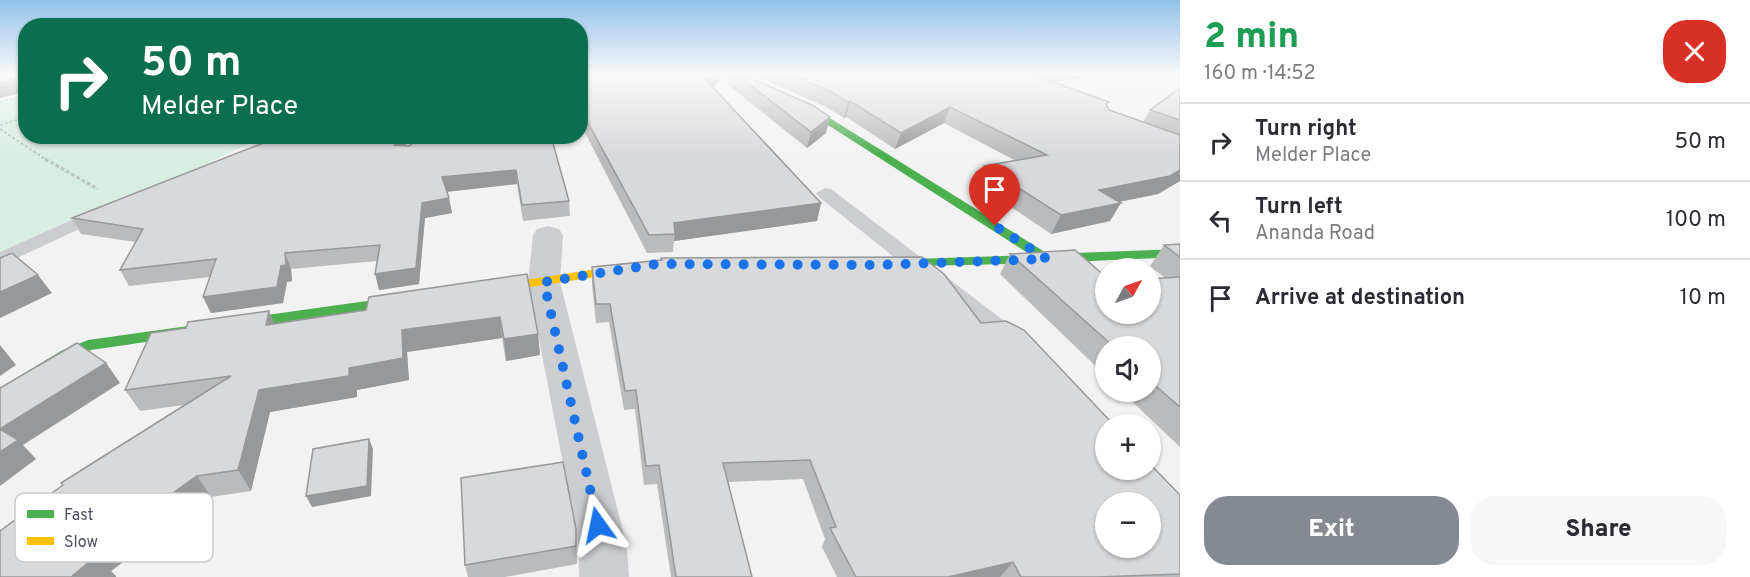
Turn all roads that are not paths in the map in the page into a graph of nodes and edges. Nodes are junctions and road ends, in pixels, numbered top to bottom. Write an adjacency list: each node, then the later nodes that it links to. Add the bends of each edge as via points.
1 (787, 101): 6 (street, via 817,114)
2 (825, 194): 8 (lane)
3 (123, 201): 7 (lane)
4 (548, 235): 11 (street)
5 (1180, 253): 6 (street)
6 (1047, 259): 8 (street)
7 (0, 260)
8 (913, 262): 9 (street); 14 (lane)
9 (866, 265)
10 (645, 266): 11 (street)
11 (544, 282): 12 (street); 16 (street, via 603,547)
12 (475, 291)
13 (428, 298): 15 (street, via 88,345)
14 (1013, 339)
15 (0, 396)
16 (604, 577)

